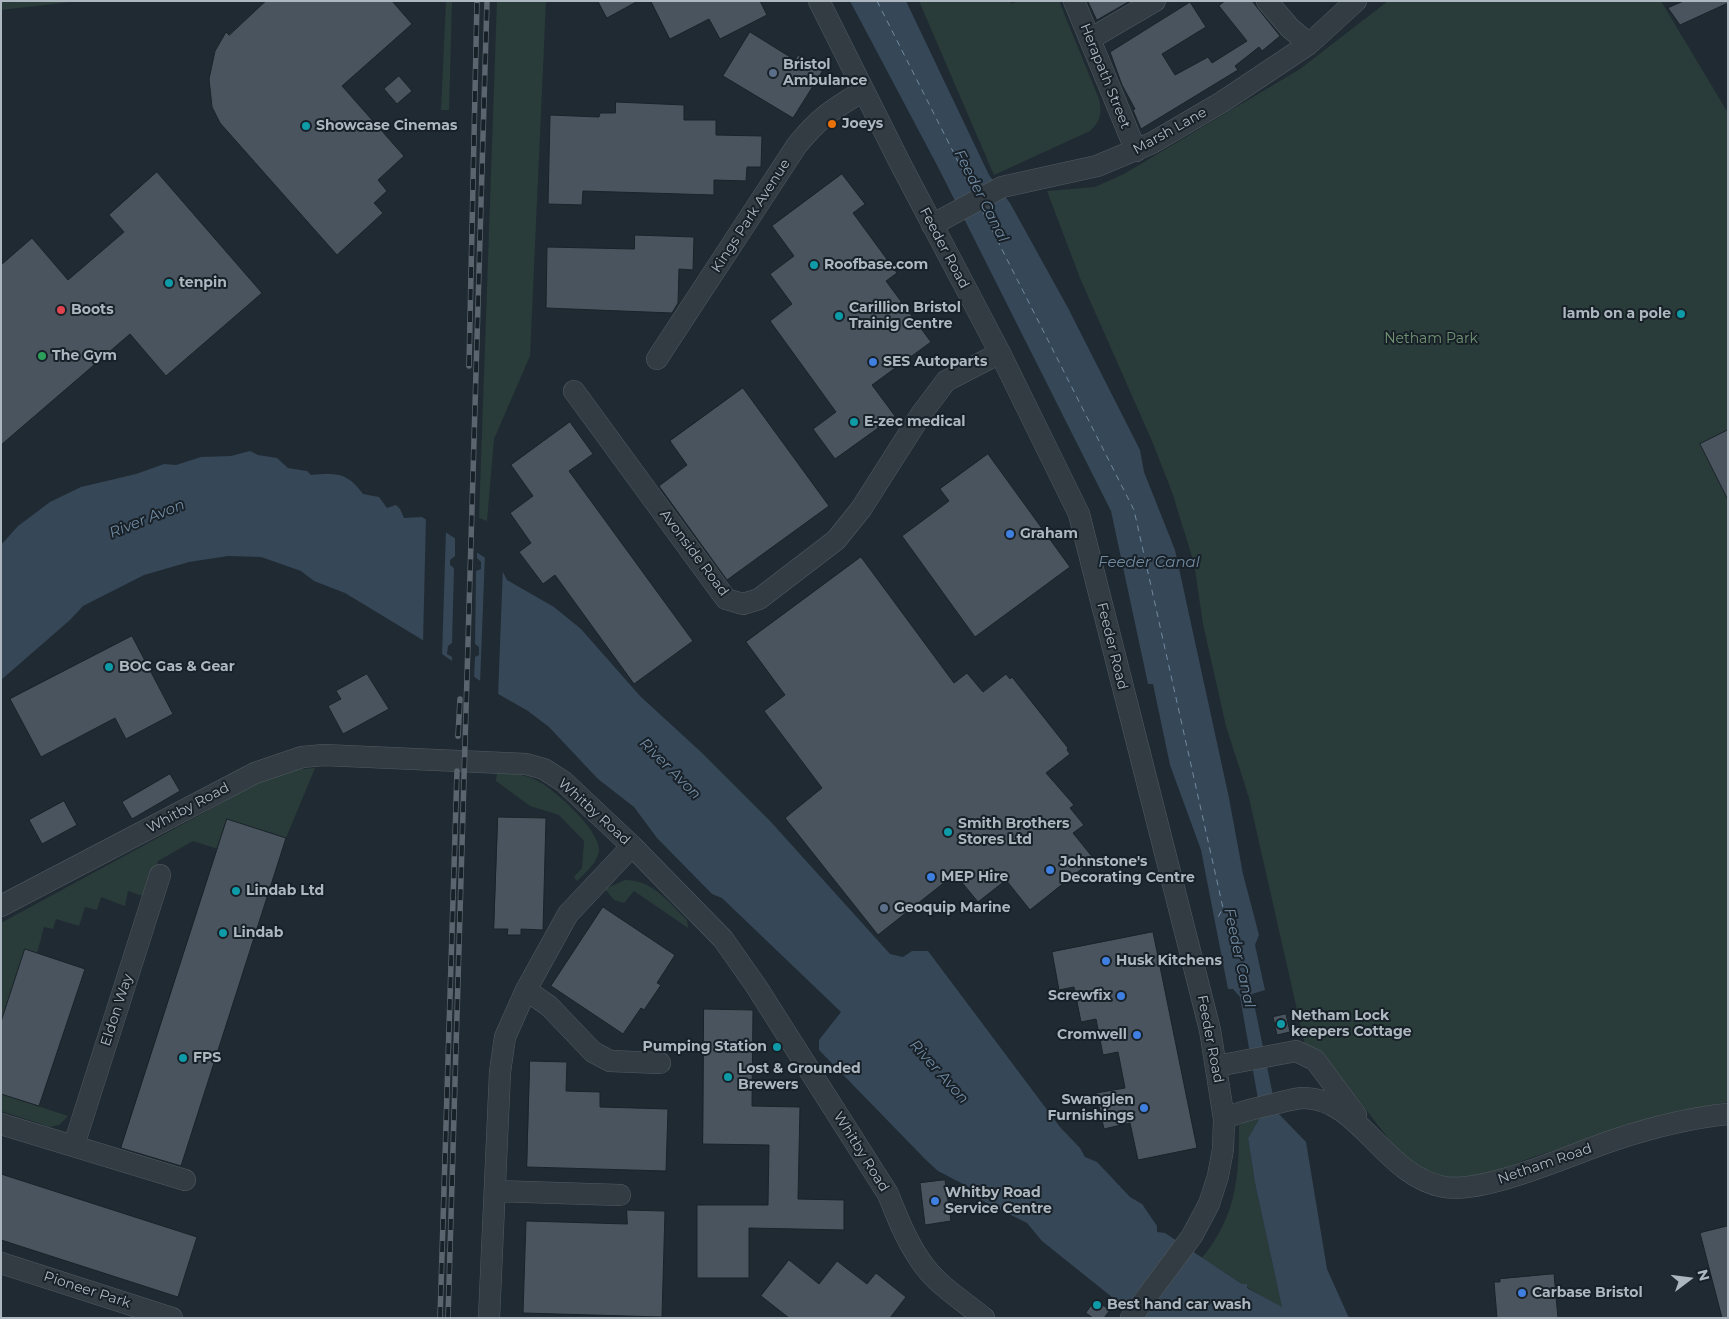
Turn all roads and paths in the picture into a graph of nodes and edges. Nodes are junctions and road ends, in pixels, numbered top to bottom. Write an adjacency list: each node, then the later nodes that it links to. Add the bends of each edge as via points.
1 (819, 1): 8 (street, Feeder Road)
2 (1074, 1): 6 (street, Herapath Street)
3 (1155, 1): 6 (street)
4 (1267, 1): 7 (street)
5 (1356, 1): 7 (street, Marsh Lane)
6 (1090, 39): 9 (street, Herapath Street)
7 (1309, 44): 9 (street, Marsh Lane, via 1222,102)
8 (863, 90): 10 (street, Feeder Road); 12 (street, Kings Park Avenue, via 816,122 797,145)
9 (1136, 151): 10 (street, Marsh Lane, via 1097,166 1002,187)
10 (932, 225): 11 (street, Feeder Road)
11 (1000, 353): 13 (street, Avonside Road, via 946,381 836,540 759,599 743,604 726,599); 19 (street, Feeder Road, via 1079,514 1178,897)
12 (657, 359)
13 (574, 391)
14 (632, 846): 16 (street, Whitby Road, via 564,782 544,769 518,764 324,755 302,757 255,773); 17 (street, via 568,914); 31 (street, Whitby Road, via 723,939 888,1194 906,1236 926,1269)
15 (160, 875): 24 (street, Eldon Way)
16 (1, 906)
17 (526, 990): 18 (street, via 549,1006 593,1052 610,1061); 26 (street, via 505,1037 500,1072)
18 (660, 1063)
19 (1217, 1066): 21 (street, Feeder Road); 23 (street, Netham Road, via 1296,1051 1315,1060)
20 (1728, 1114): 23 (street, Netham Road, via 1698,1117 1616,1139 1471,1187 1444,1187 1418,1178 1397,1164)
21 (1224, 1119): 23 (street, Netham Road, via 1246,1110 1303,1098 1331,1103); 32 (street, Feeder Road, via 1223,1149 1209,1204 1192,1236)
22 (1, 1124): 24 (street)
23 (1375, 1141)
24 (74, 1145): 25 (street)
25 (185, 1180)
26 (496, 1191): 27 (street); 30 (street)
27 (620, 1195)
28 (1, 1263): 29 (street, Pioneer Park)
29 (172, 1318)
30 (489, 1318)
31 (984, 1318)
32 (1131, 1318)

